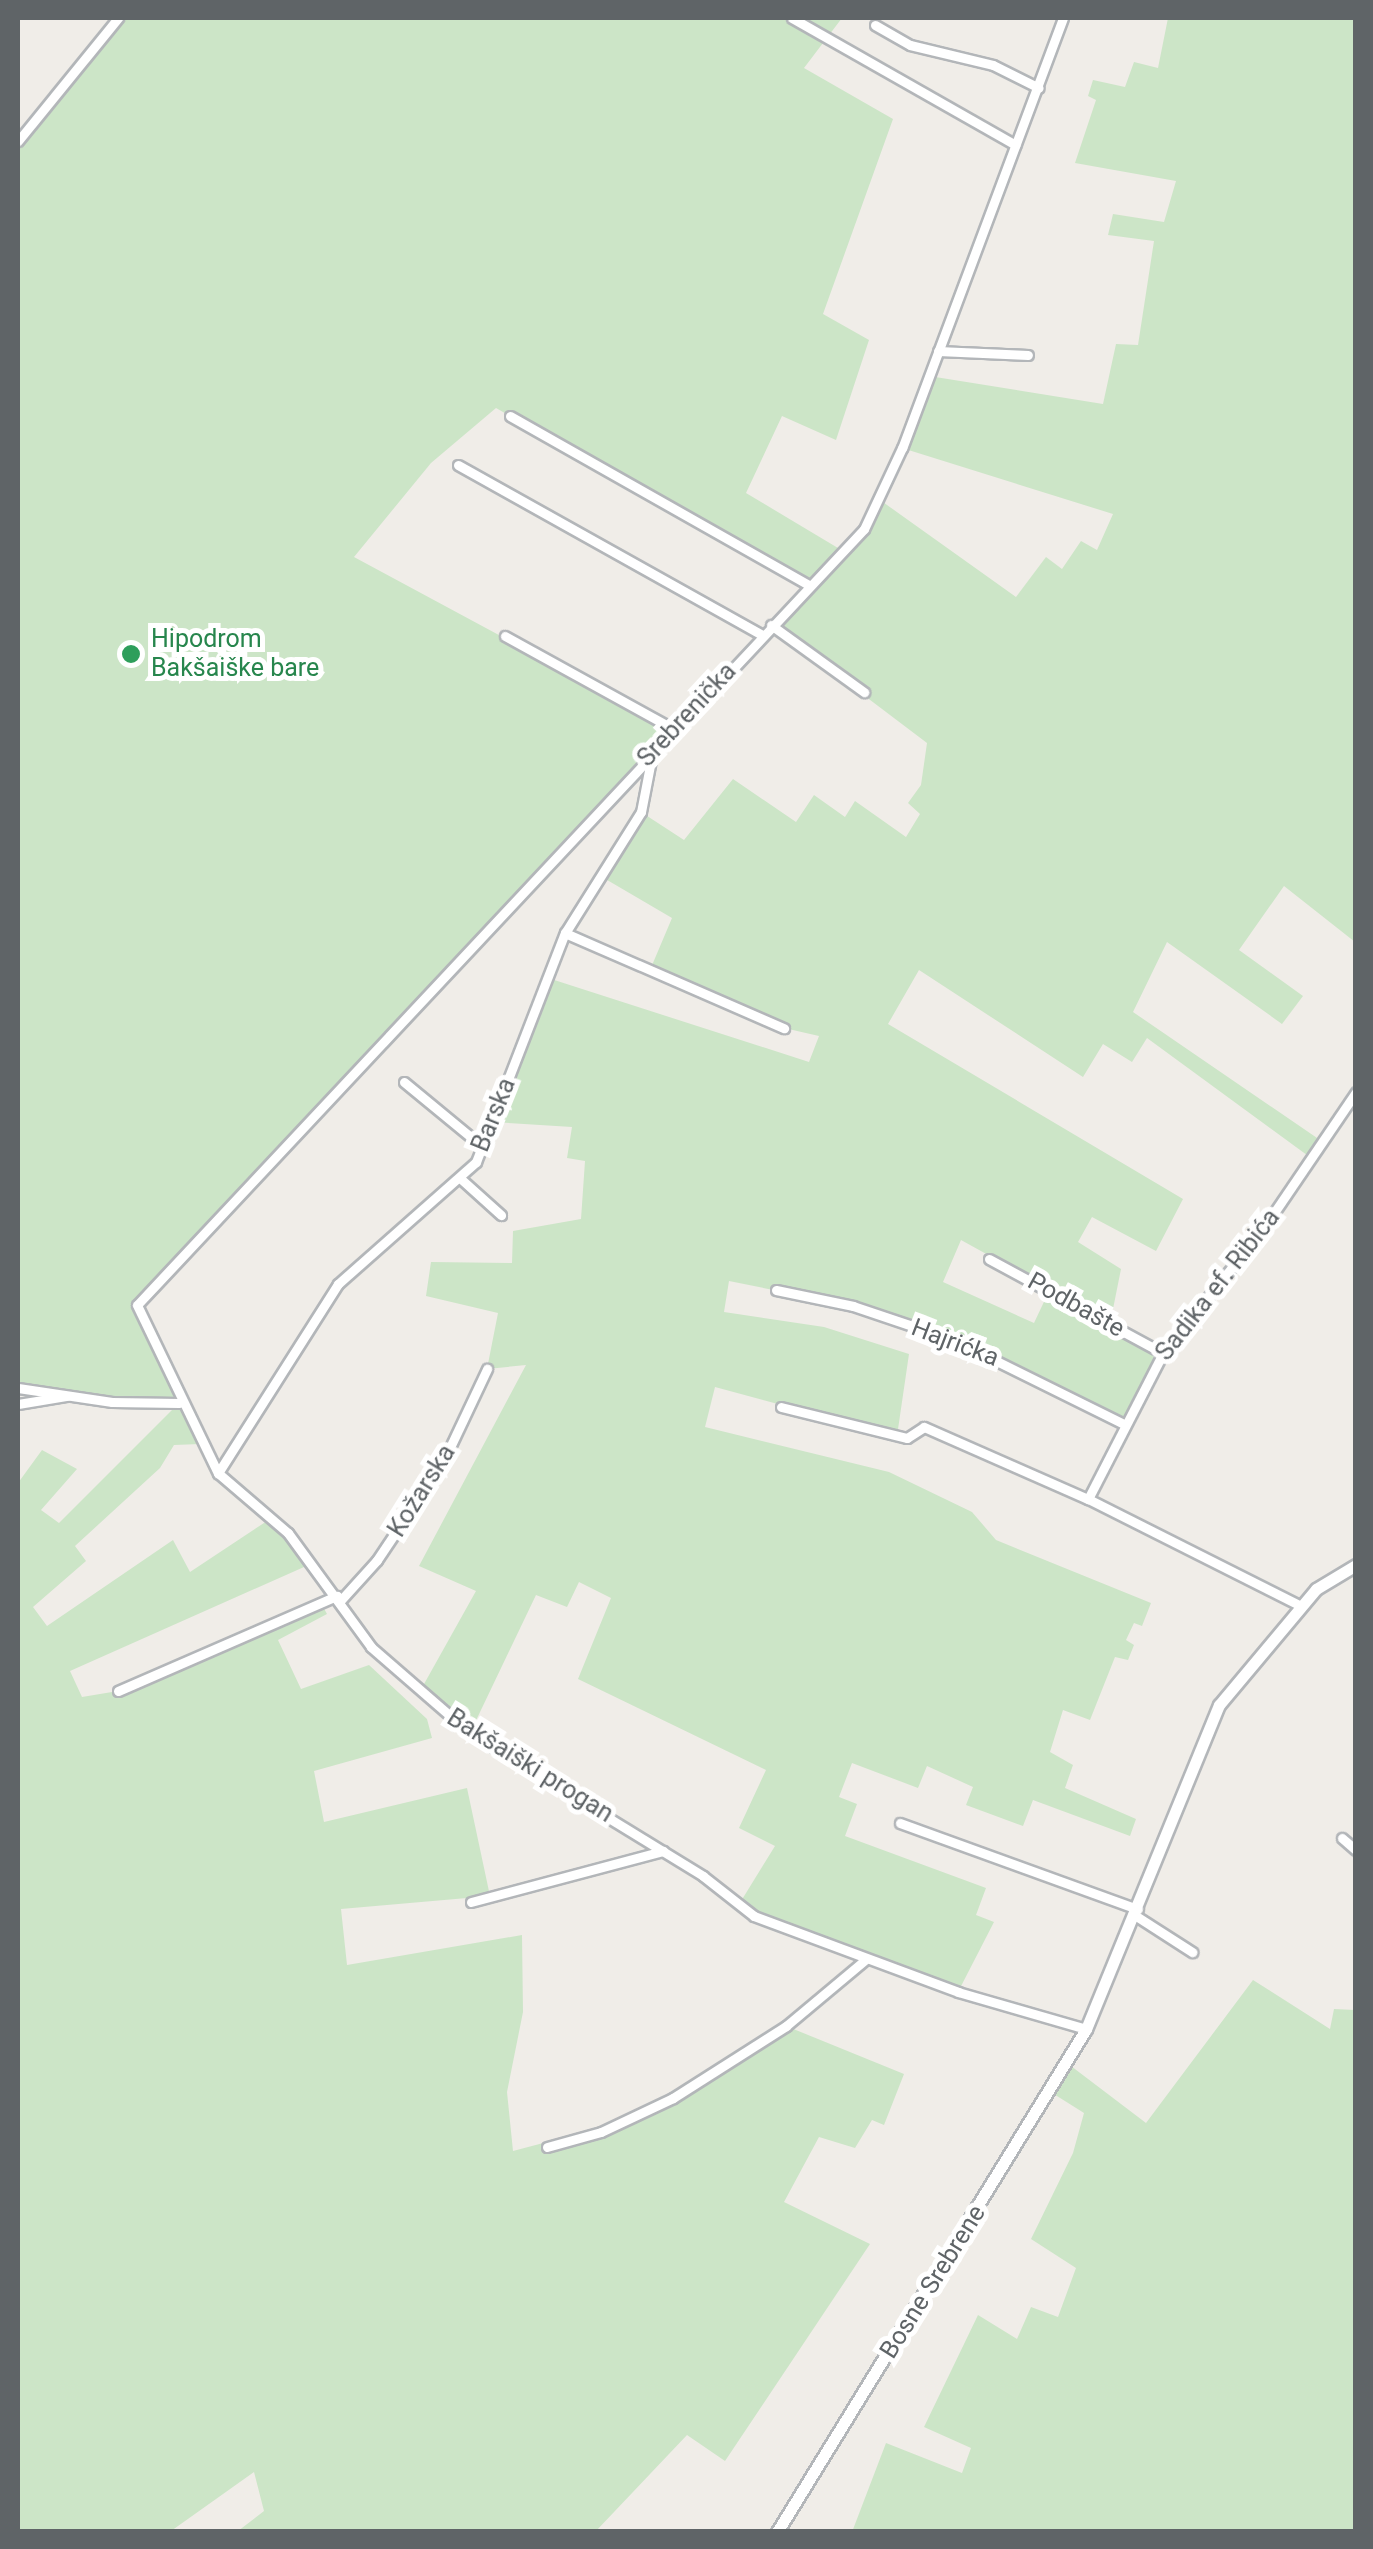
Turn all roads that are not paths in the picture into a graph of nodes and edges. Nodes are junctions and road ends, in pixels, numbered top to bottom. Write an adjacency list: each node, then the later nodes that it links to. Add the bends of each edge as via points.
1 (118, 18): 6 (street)
2 (792, 18): 7 (street)
3 (1063, 18): 5 (street, Srebrenička)
4 (875, 25): 5 (street, via 910,45 993,65)
5 (1039, 88): 7 (street, Srebrenička)
6 (18, 142)
7 (1016, 145): 8 (street, Srebrenička)
8 (938, 350): 9 (street); 12 (street, Srebrenička, via 880,500 864,529)
9 (1028, 355)
10 (510, 416): 12 (street)
11 (458, 465): 14 (street)
12 (809, 585): 13 (street, Srebrenička)
13 (772, 625): 14 (street, Srebrenička); 16 (street)
14 (762, 635): 17 (street, Srebrenička)
15 (504, 636): 17 (street)
16 (864, 692)
17 (675, 730): 18 (street, Srebrenička)
18 (652, 753): 19 (street, Barska, via 641,812); 28 (street, Srebrenička)
19 (564, 933): 20 (street); 23 (street, Barska)
20 (784, 1028)
21 (404, 1082): 23 (street)
22 (1356, 1092): 29 (street, Sadika ef. Ribića, via 1265,1226)
23 (484, 1148): 24 (street, Barska)
24 (461, 1180): 25 (street); 37 (street, Barska, via 413,1212 338,1284)
25 (501, 1215)
26 (989, 1258): 29 (street, Podbašte)
27 (776, 1290): 36 (street, Hajrićka, via 854,1306 987,1352)
28 (137, 1305): 33 (street, Bakšaiški progan)
29 (1162, 1353): 36 (street, Sadika ef. Ribića)
30 (487, 1369): 40 (street, Kožarska, via 444,1460 378,1560)
31 (18, 1388): 32 (street)
32 (69, 1395): 33 (street); 34 (street)
33 (179, 1403): 37 (street, Bakšaiški progan)
34 (18, 1404)
35 (781, 1406): 38 (street, via 907,1438 924,1427)
36 (1124, 1424): 38 (street, Sadika ef. Ribića)
37 (218, 1473): 40 (street, Bakšaiški progan, via 288,1533)
38 (1088, 1499): 41 (street)
39 (1356, 1564): 41 (street, Bosne Srebrene)
40 (338, 1599): 42 (street); 45 (street, Bakšaiški progan, via 371,1647 419,1693 508,1758)
41 (1301, 1606): 48 (street, Bosne Srebrene, via 1236,1681 1204,1733)
42 (118, 1691)
43 (900, 1823): 48 (street)
44 (1342, 1838): 46 (street)
45 (663, 1850): 47 (street); 50 (street, Bakšaiški progan, via 754,1916)
46 (1356, 1850)
47 (471, 1902)
48 (1137, 1912): 49 (street); 51 (street, Bosne Srebrene)
49 (1192, 1952)
50 (866, 1959): 51 (street, Bakšaiški progan); 52 (street, via 786,2026 672,2098 602,2132)
51 (1086, 2029): 53 (street, Bosne Srebrene)
52 (547, 2147)
53 (776, 2532)

